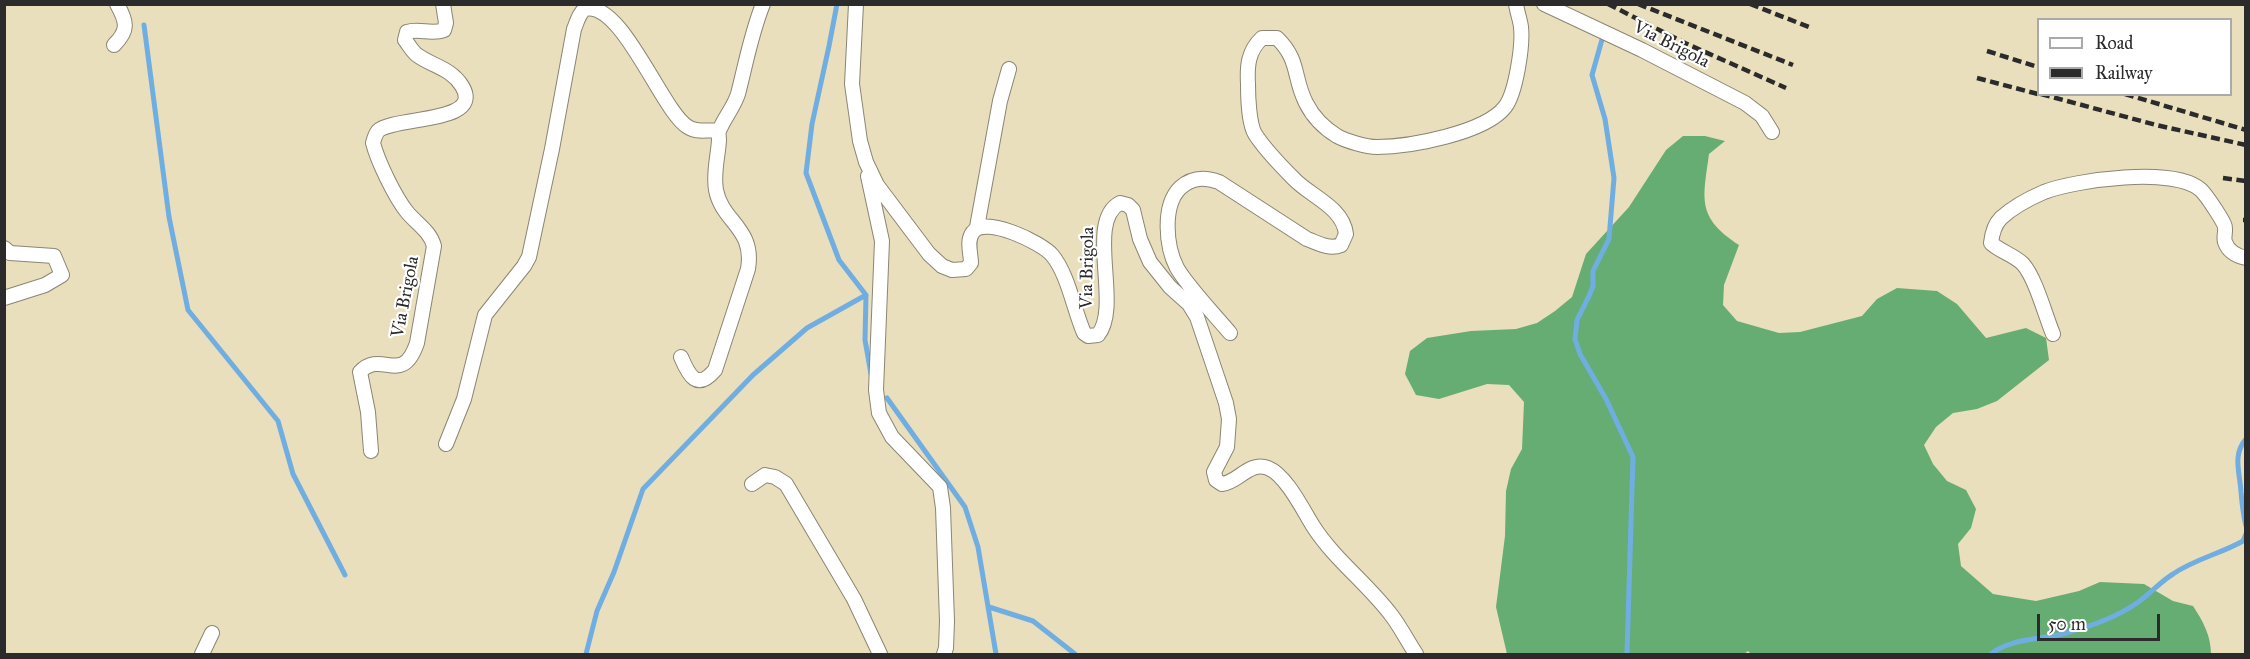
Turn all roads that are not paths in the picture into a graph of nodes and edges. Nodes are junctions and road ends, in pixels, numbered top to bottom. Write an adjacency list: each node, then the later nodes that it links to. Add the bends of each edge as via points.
1 (117, 4): 7 (street, via 125,24 122,37)
2 (443, 4): 20 (street, Via Brigola, via 444,30 412,30 405,40 417,54 458,80 466,98 462,107 453,113 393,123 380,130 373,143 406,212 432,238 434,246 417,343 408,363 376,364 360,372)
3 (763, 4): 9 (street, via 737,96)
4 (855, 4): 11 (street, via 852,84)
5 (1516, 4): 16 (street, via 1521,29 1519,57 1506,106 1485,123 1419,144 1374,147 1340,137 1320,123 1305,103 1294,61 1286,47 1277,38 1262,38 1256,44 1250,53 1247,73 1254,132 1294,180 1337,213 1346,234 1341,245 1322,245 1219,182 1198,179 1182,187 1174,196 1167,223 1177,267)
6 (1544, 4): 10 (street, Via Brigola, via 1745,103 1762,116)
7 (114, 45)
8 (1009, 69): 12 (street)
9 (719, 130): 18 (street, via 715,165 719,202 742,232 751,254 715,370 699,381 688,374); 19 (street, via 700,131 680,121 624,26 601,8 590,7 582,12 574,29 529,257 485,315 464,399)
10 (1772, 132)
11 (866, 162): 12 (street, via 877,185 942,266 952,270 969,268 970,239); 25 (street, via 882,241 876,390 879,413 892,437 940,487)
12 (977, 227): 26 (street, Via Brigola, via 1008,231 1036,242 1052,255 1062,271 1084,333 1093,336 1102,330 1106,314 1108,214 1119,203 1128,205 1150,262 1197,317 1226,403 1229,436 1214,472 1216,480 1227,484 1258,467 1278,474 1319,535 1392,616)
13 (4, 248): 15 (street, via 10,253 54,256 62,275 45,285)
14 (2246, 258): 17 (street, via 2235,255 2225,242 2226,226 2200,190 2189,184 2165,178 2127,177 2044,192 2000,219 1992,243 2031,275)
15 (4, 298)
16 (1230, 333)
17 (2053, 334)
18 (681, 357)
19 (446, 444)
20 (371, 451)
21 (752, 484): 24 (street, via 765,475 786,484 854,599)
22 (212, 633): 23 (street)
23 (202, 654)
24 (880, 654)
25 (944, 654)
26 (1416, 654)

